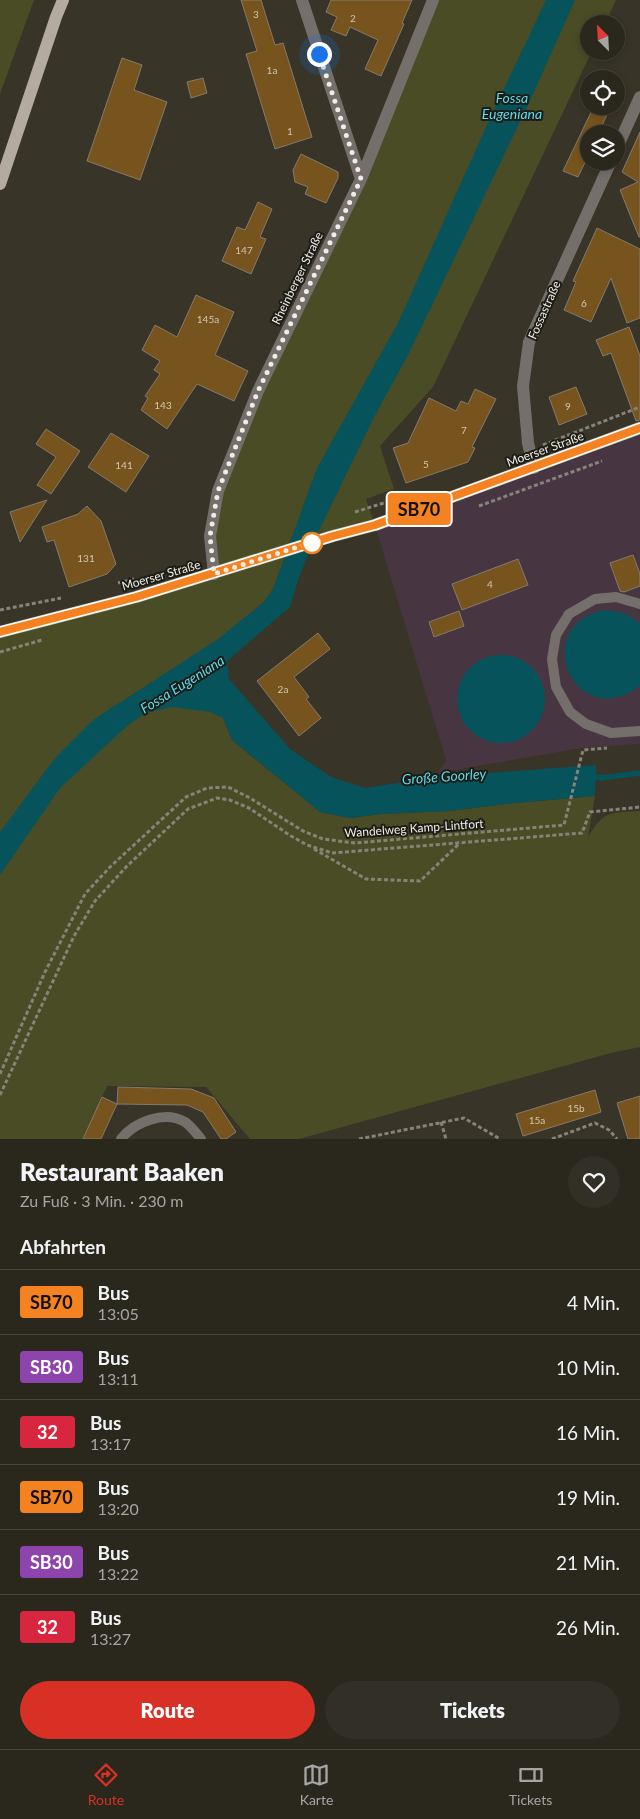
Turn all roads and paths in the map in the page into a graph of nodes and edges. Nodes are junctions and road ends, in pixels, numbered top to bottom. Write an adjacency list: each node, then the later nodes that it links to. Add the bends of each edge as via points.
1 (63, 0): 8 (main road)
2 (302, 0): 7 (street)
3 (433, 0): 7 (street, Rheinberger Straße)
4 (640, 98): 5 (street)
5 (625, 130)
6 (607, 170): 10 (street, Fossastraße, via 529,342 523,386 528,443)
7 (361, 179): 11 (street, Rheinberger Straße, via 258,391 218,491 210,536)
8 (0, 184)
9 (640, 428): 10 (main road, Moerser Straße)
10 (534, 468): 11 (main road, Moerser Straße, via 375,525)
11 (214, 574): 17 (main road, Moerser Straße)
12 (139, 578): 13 (path)
13 (113, 584)
14 (70, 596): 16 (path)
15 (640, 604): 18 (lane, via 616,597 595,599 569,614 556,635 552,659 556,687 570,712 586,724 611,733)
16 (0, 610)
17 (0, 632)
18 (640, 731)
19 (612, 747): 23 (path, Wandelweg Kamp-Lintfort, via 583,750 564,825 347,842 323,839 303,831 228,788 206,788 186,796 85,894 45,972)
20 (640, 807): 21 (path, Wandelweg Kamp-Lintfort, via 590,812 582,833)
21 (461, 842): 22 (path, Wandelweg Kamp-Lintfort, via 332,852); 22 (path, via 420,881 366,879)
22 (307, 844): 24 (path, Wandelweg Kamp-Lintfort, via 230,800 217,798 188,808 95,901 74,936)
23 (0, 1074)
24 (0, 1095)
25 (441, 1122): 28 (path); 29 (path); 30 (path, via 464,1118)
26 (121, 1139): 27 (lane, via 139,1124 164,1118 176,1118 186,1123)
27 (201, 1139)
28 (359, 1139)
29 (446, 1139)
30 (500, 1139)
31 (552, 1139): 32 (path, via 595,1123 609,1130)
32 (617, 1139)

